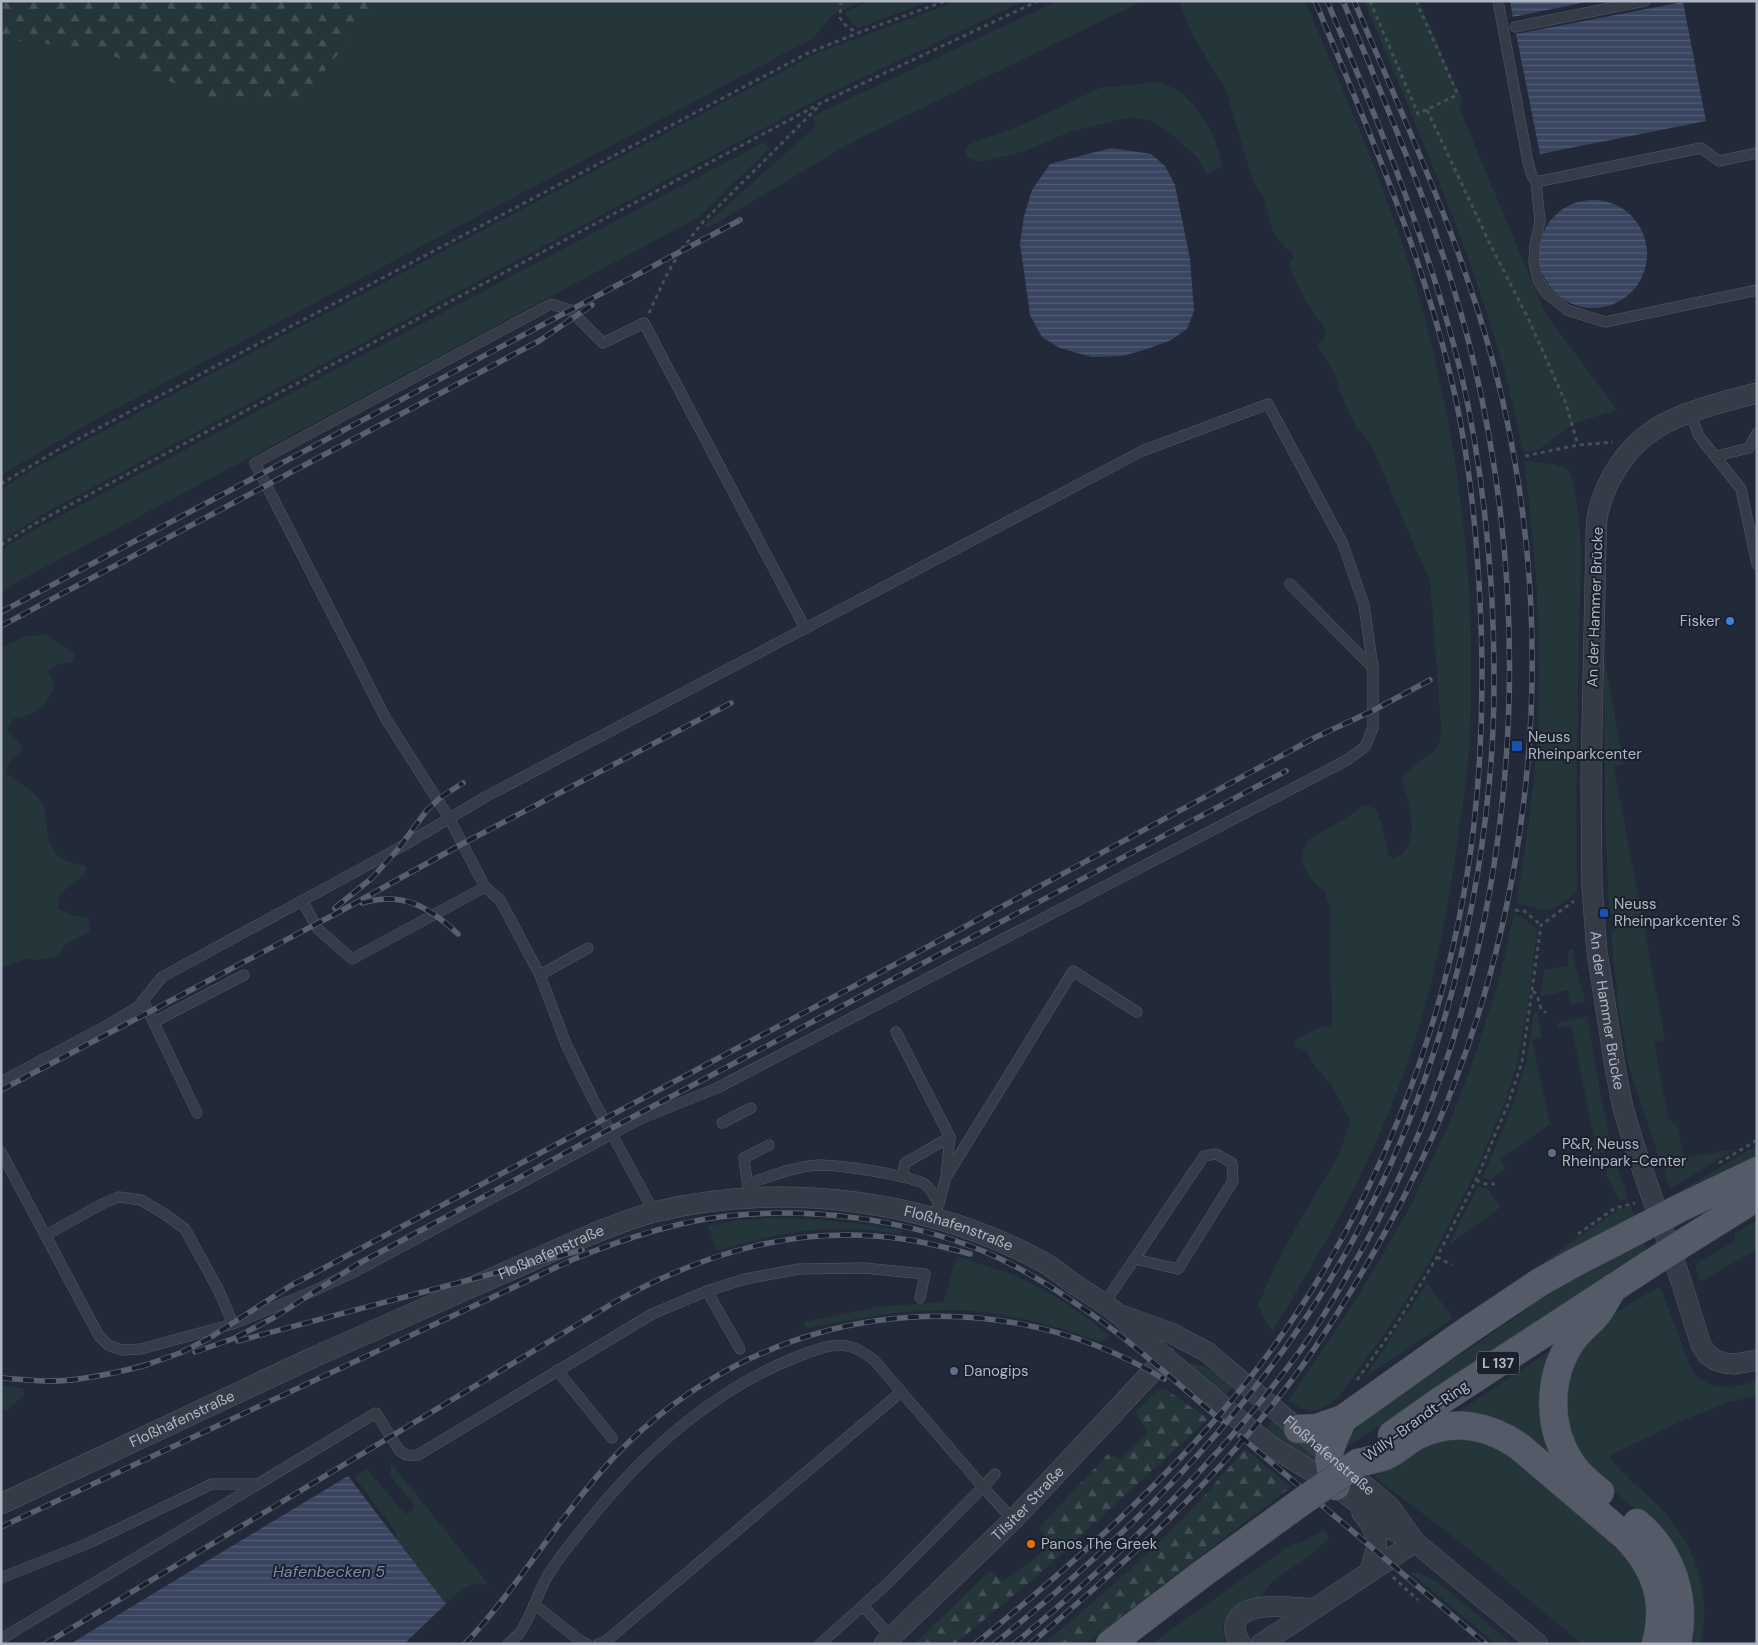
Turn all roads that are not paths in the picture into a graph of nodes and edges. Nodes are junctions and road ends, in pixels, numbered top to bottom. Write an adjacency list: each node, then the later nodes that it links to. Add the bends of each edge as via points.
1 (1498, 1): 5 (lane, via 1528,162)
2 (1646, 1): 3 (lane)
3 (1515, 27)
4 (1757, 153): 5 (lane, via 1719,161 1701,148)
5 (1536, 182): 6 (lane, via 1540,221 1534,262 1538,280 1546,293 1568,310 1605,322)
6 (1757, 290)
7 (1757, 393): 8 (street, An der Hammer Brücke)
8 (1690, 413): 11 (lane, via 1699,436); 50 (street, An der Hammer Brücke, via 1655,428 1632,448 1604,491 1598,515 1591,778 1592,891 1604,1005 1623,1108 1701,1345 1707,1354 1724,1363)
9 (1757, 433): 10 (lane)
10 (1753, 447): 11 (lane)
11 (1716, 456): 12 (lane, via 1741,489)
12 (1757, 564)
13 (1290, 584): 15 (lane)
14 (805, 628): 15 (lane, via 1142,451 1268,404 1343,544 1364,606); 16 (lane); 16 (lane, via 644,323 603,343 570,310 551,304 255,463 386,719)
15 (1373, 668): 30 (lane, via 1373,728 1365,747 1347,760 717,1088 640,1119)
16 (448, 818): 17 (lane); 18 (lane)
17 (485, 887): 18 (lane, via 352,959 318,929); 21 (lane, via 500,900)
18 (302, 901): 22 (lane, via 162,977)
19 (588, 948): 21 (lane)
20 (244, 975): 24 (lane)
21 (540, 975): 30 (lane, via 566,1044)
22 (143, 1000): 24 (lane); 26 (lane, via 138,1007 113,1022)
23 (1137, 1012): 35 (lane, via 1073,971)
24 (154, 1022): 28 (lane)
25 (896, 1032): 31 (lane)
26 (1, 1082)
27 (751, 1108): 29 (lane)
28 (197, 1113)
29 (722, 1123)
30 (612, 1134): 39 (lane); 47 (lane, via 358,1270)
31 (950, 1137): 35 (lane); 36 (lane, via 905,1163)
32 (769, 1145): 37 (lane, via 744,1158)
33 (1, 1152): 41 (lane)
34 (1757, 1171): 54 (main road, bridge, via 1540,1282)
35 (946, 1176): 40 (lane)
36 (902, 1177): 37 (lane, via 820,1165 756,1181); 40 (lane, via 927,1186)
37 (752, 1198): 39 (street, Floßhafenstraße); 40 (street, Floßhafenstraße, via 829,1199)
38 (1757, 1198): 43 (main road, Willy-Brandt-Ring / L 137, bridge)
39 (654, 1212): 63 (street, Floßhafenstraße, via 583,1238 314,1357)
40 (937, 1212): 46 (street, Floßhafenstraße, via 1036,1259)
41 (46, 1235): 47 (lane, via 99,1336 108,1345 122,1350 140,1349); 47 (lane, via 119,1197 141,1200 185,1229)
42 (1135, 1259): 42 (lane, via 1204,1156 1216,1154 1232,1163 1233,1181 1178,1269); 46 (lane)
43 (1613, 1288): 58 (main road, Willy-Brandt-Ring / L 137, via 1440,1401 1384,1440); 82 (main road, via 1597,1314 1571,1343 1562,1361 1555,1382 1554,1418 1565,1453 1573,1466 1647,1532 1663,1552 1674,1575 1679,1597)
44 (707, 1292): 45 (lane, via 745,1279 799,1269 864,1268 925,1274); 48 (lane); 51 (lane, via 652,1314)
45 (920, 1298)
46 (1112, 1309): 49 (street, Floßhafenstraße); 52 (street, Floßhafenstraße, via 1185,1340 1207,1352)
47 (233, 1324)
48 (740, 1349)
49 (1166, 1357): 52 (street, Floßhafenstraße, via 1182,1354 1199,1357); 62 (street, Floßhafenstraße, via 1269,1445); 64 (street, Tilsiter Straße)
50 (1757, 1360)
51 (557, 1370): 56 (lane); 60 (lane, via 418,1455 403,1454 376,1413)
52 (1236, 1376): 55 (street, Floßhafenstraße)
53 (901, 1392): 61 (lane); 68 (lane, via 863,1351 838,1345 780,1363 728,1392 674,1431 630,1473 546,1578); 75 (lane, via 605,1642)
54 (1343, 1419): 55 (main road, via 1317,1428); 57 (main road)
55 (1298, 1429): 57 (street, Floßhafenstraße)
56 (612, 1438)
57 (1328, 1455): 62 (main road, via 1330,1471); 65 (street, Floßhafenstraße, via 1390,1507)
58 (1358, 1463): 77 (main road, Willy-Brandt-Ring / L 137, bridge); 81 (main road, via 1385,1456 1418,1435 1439,1428 1475,1426 1507,1438 1639,1550 1658,1588 1661,1609)
59 (995, 1474): 61 (lane)
60 (258, 1484): 67 (lane, via 212,1484 89,1543); 71 (lane)
61 (983, 1487): 64 (lane); 69 (lane)
62 (1343, 1492): 65 (street, Floßhafenstraße, via 1392,1530); 66 (street, Floßhafenstraße, via 1368,1520 1376,1536)
63 (1, 1504)
64 (1013, 1520): 72 (street, Tilsiter Straße)
65 (1415, 1542): 66 (street); 80 (street, Floßhafenstraße)
66 (1375, 1569): 70 (street)
67 (1, 1578)
68 (534, 1604): 73 (lane, via 519,1634); 74 (lane)
69 (863, 1606): 72 (lane); 76 (lane)
70 (1314, 1609): 78 (street, via 1252,1608 1243,1613 1234,1629); 79 (street)
71 (1, 1639)
72 (887, 1640)
73 (508, 1644)
74 (587, 1644)
75 (598, 1644)
76 (820, 1644)
77 (1110, 1644)
78 (1241, 1644)
79 (1261, 1644)
80 (1538, 1644)
81 (1656, 1644)
82 (1677, 1644)

